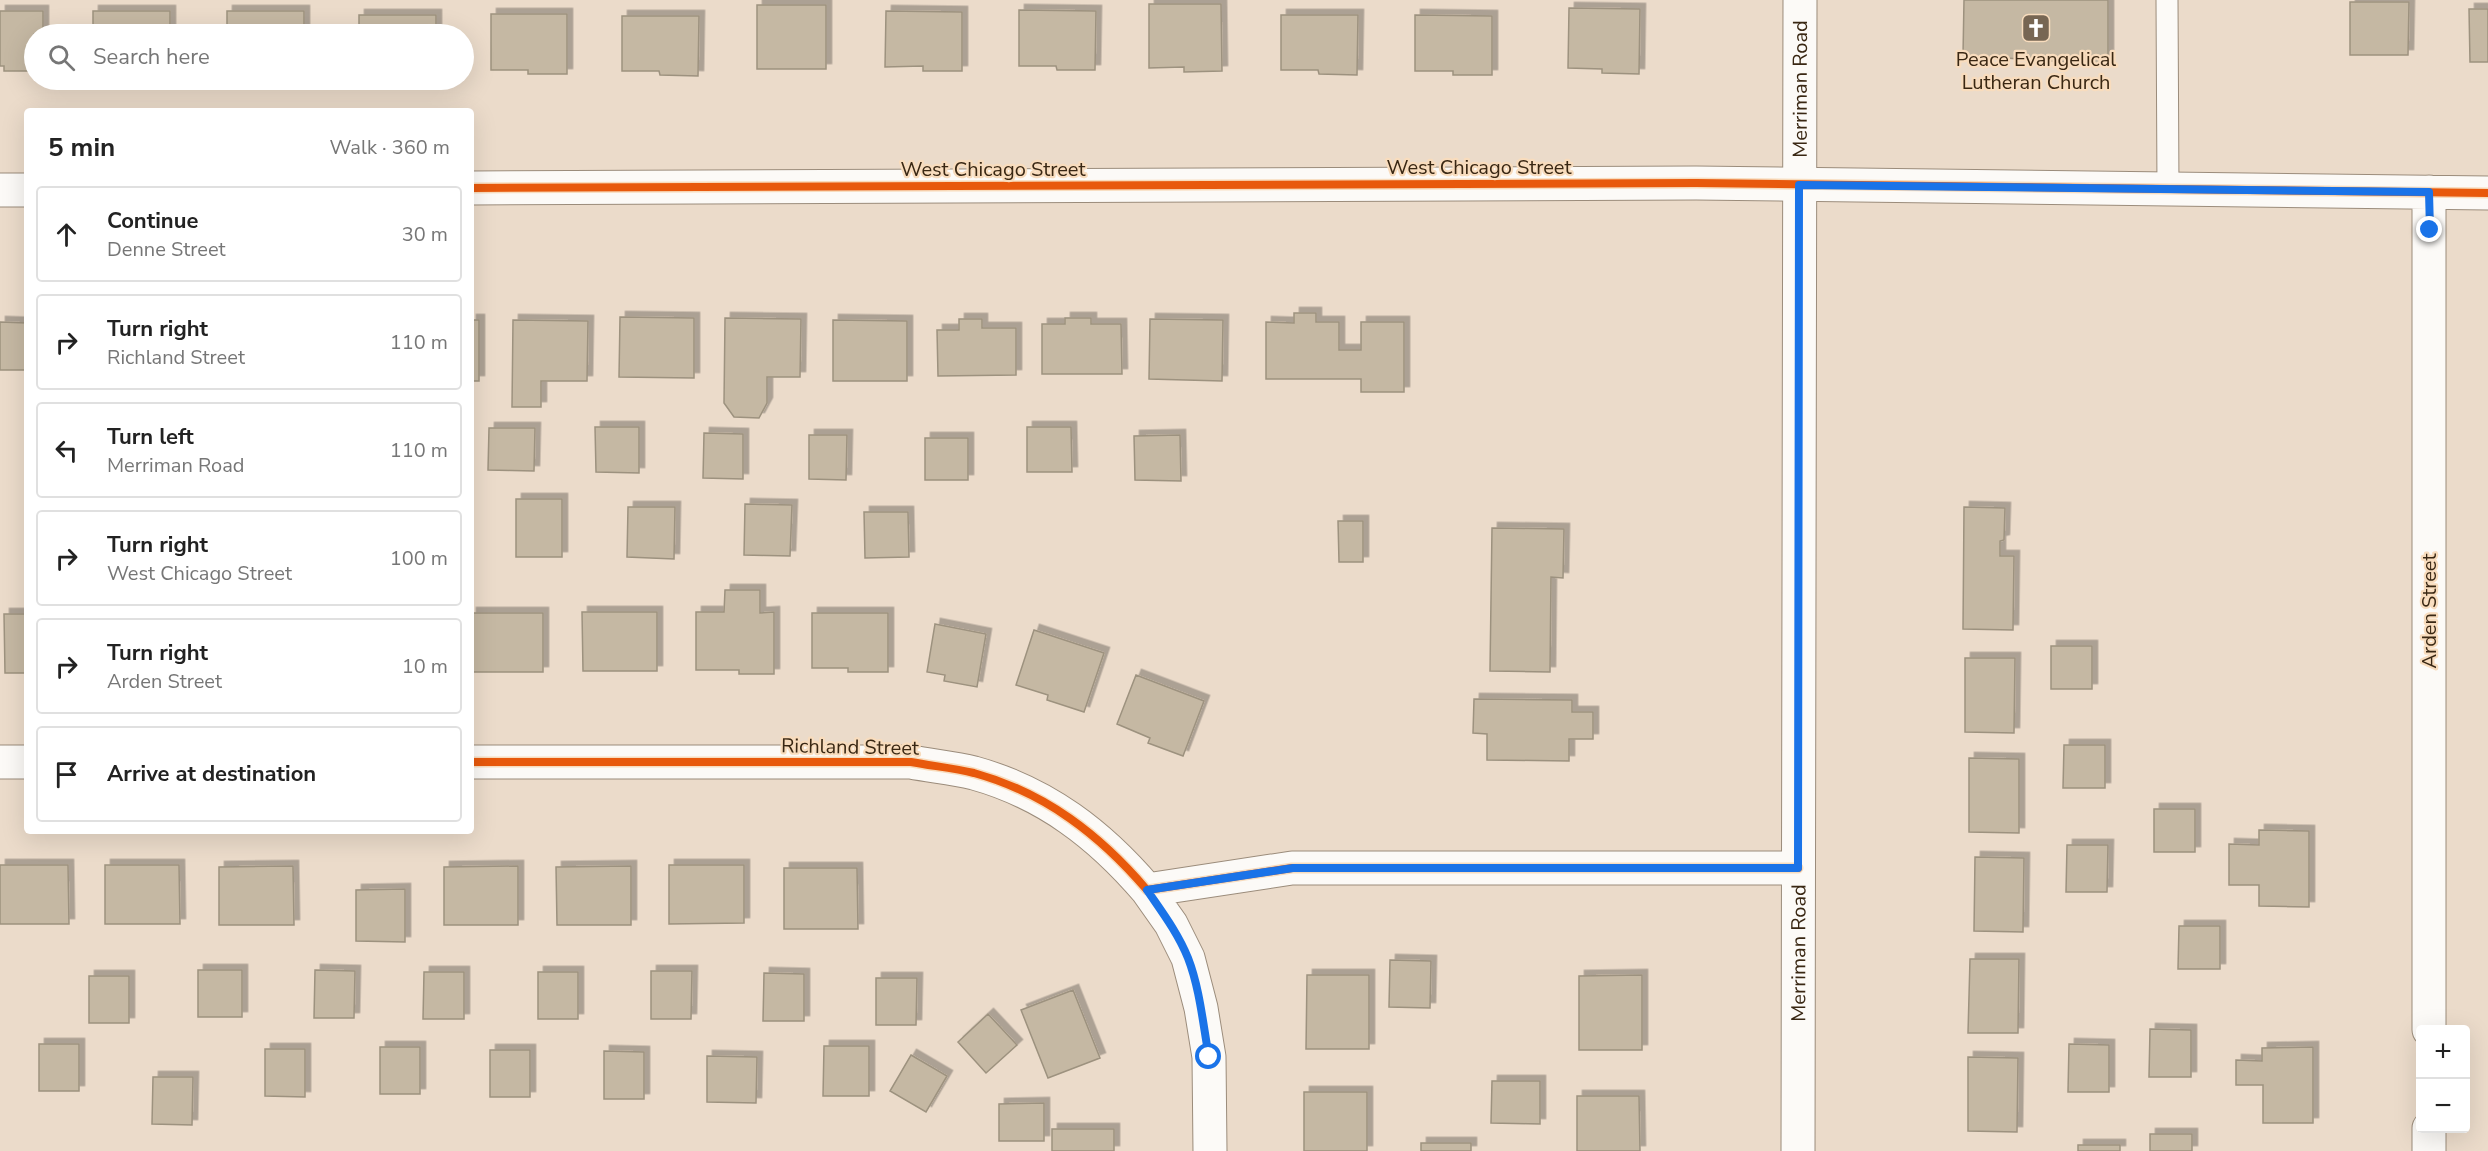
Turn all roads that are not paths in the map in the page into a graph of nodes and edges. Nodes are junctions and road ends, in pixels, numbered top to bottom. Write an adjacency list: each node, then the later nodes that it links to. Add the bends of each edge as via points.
1 (1800, 0): 3 (street, Merriman Road)
2 (2167, 0): 5 (lane)
3 (1799, 185): 4 (street, West Chicago Street); 5 (street, West Chicago Street); 13 (street, Merriman Road)
4 (474, 188)
5 (2168, 189): 8 (street, West Chicago Street)
6 (0, 190): 7 (street)
7 (24, 190)
8 (2429, 192): 9 (street, West Chicago Street); 15 (street, Arden Street)
9 (2488, 193)
10 (0, 762): 11 (street)
11 (24, 762)
12 (474, 762): 14 (street, Richland Street, via 911,762 974,773 1010,785 1053,807 1097,837)
13 (1798, 868): 14 (street, via 1293,868); 18 (street, Merriman Road)
14 (1147, 890): 17 (street, Richland Street, via 1188,958 1201,1008 1209,1057)
15 (2429, 1025)
16 (2429, 1133): 19 (street)
17 (1209, 1151)
18 (1798, 1151)
19 (2429, 1151)

